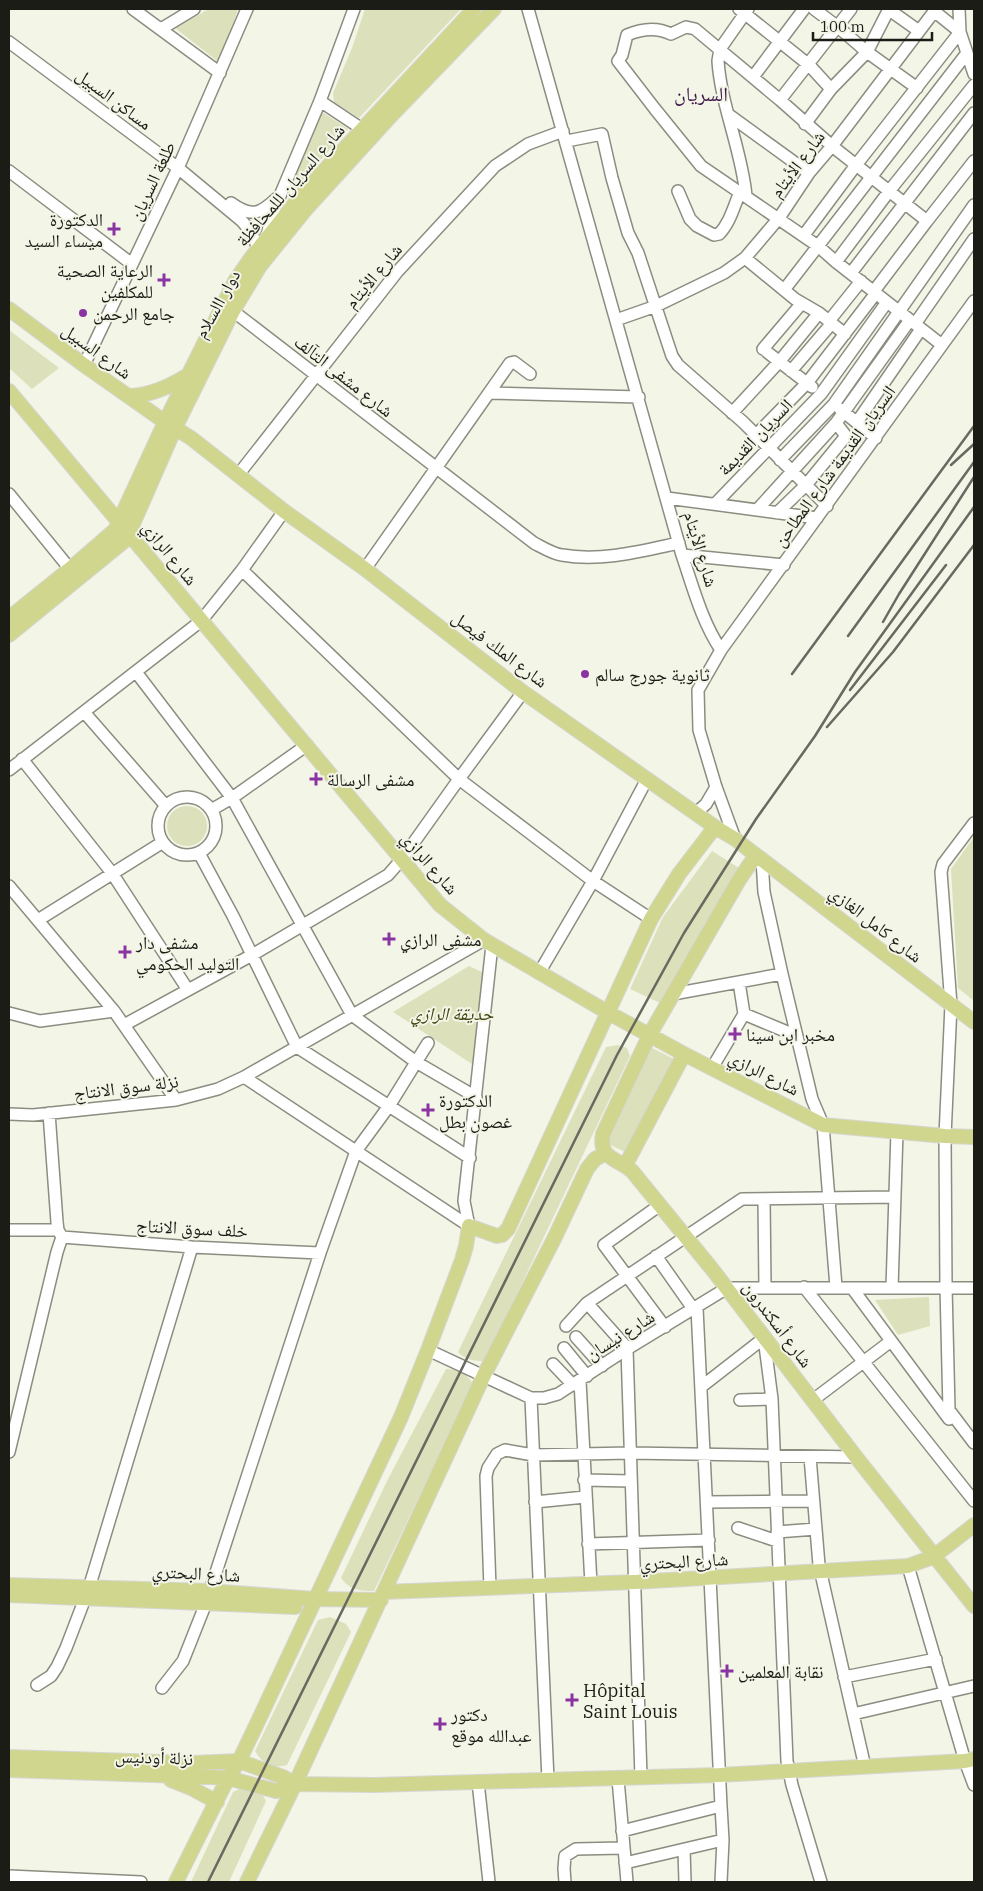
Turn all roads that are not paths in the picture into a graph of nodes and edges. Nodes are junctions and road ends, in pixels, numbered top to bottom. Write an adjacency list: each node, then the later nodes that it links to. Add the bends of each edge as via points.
1 (133, 9): 16 (street)
2 (194, 9): 16 (street)
3 (247, 9): 26 (street, طلعة السريان)
4 (354, 9): 33 (street)
5 (474, 9): 37 (main road, شارع السريان لللمحافظة)
6 (494, 9): 70 (main road, دوار االسلام, via 306,209 260,266)
7 (528, 9): 38 (street, شارع الأيتام)
8 (804, 9): 19 (street)
9 (814, 9): 15 (street)
10 (851, 9): 15 (street)
11 (888, 9): 17 (street); 22 (street)
12 (959, 9): 18 (street)
13 (744, 10): 19 (street); 21 (street)
14 (935, 10): 17 (street, شارع الأيتام); 18 (street)
15 (838, 26): 22 (street); 24 (street)
16 (161, 29): 26 (street)
17 (918, 31): 25 (street, شارع الأيتام)
18 (960, 32): 23 (street); 30 (street)
19 (780, 41): 24 (street); 28 (street)
20 (9, 42): 42 (street, مساكن السبيل)
21 (720, 49): 28 (street); 35 (street, via 718,72); 48 (street, via 695,29 686,27 671,34 662,30 638,31 626,35 618,61 701,166)
22 (867, 52): 25 (street); 31 (street)
23 (967, 53): 27 (street); 45 (street)
24 (809, 65): 31 (street); 32 (street)
25 (892, 68): 30 (street); 39 (street, شارع الأيتام)
26 (220, 73): 42 (street, طلعة السريان)
27 (974, 74)
28 (753, 77): 32 (street)
29 (974, 85): 46 (street)
30 (917, 88): 41 (street)
31 (831, 89): 36 (street)
32 (780, 100): 36 (street)
33 (320, 101): 37 (street); 49 (street)
34 (974, 114): 50 (street)
35 (729, 115): 44 (street); 48 (street, via 744,177)
36 (805, 124): 39 (street)
37 (362, 129): 56 (main road, شارع السريان لللمحافظة)
38 (565, 136): 68 (street, شارع الأيتام, via 602,134 628,233); 73 (street, شارع الأيتام); 83 (street, شارع الأيتام, via 528,144 495,166 397,272)
39 (832, 146): 41 (street); 44 (street, شارع الأيتام)
40 (974, 161): 53 (street)
41 (856, 165): 45 (street); 54 (street)
42 (178, 168): 49 (street, via 250,214 263,210); 56 (street, مساكن السبيل, via 242,220); 60 (street, طلعة السريان)
43 (9, 171): 60 (street)
44 (809, 173): 52 (street, شارع الأيتام)
45 (871, 176): 46 (street); 57 (street)
46 (890, 190): 50 (street); 59 (street)
47 (678, 191): 48 (street, via 690,220 714,235 727,225)
48 (743, 194): 52 (street)
49 (279, 197): 56 (street)
50 (905, 202): 53 (street); 61 (street)
51 (974, 205): 71 (street, السريان القديمة)
52 (779, 218): 54 (street); 58 (street, شارع الأيتام)
53 (927, 221): 64 (street, السريان القديمة)
54 (804, 236): 57 (street)
55 (974, 238): 75 (street)
56 (262, 244): 82 (main road, شارع السريان لللمحافظة, via 235,281)
57 (818, 246): 59 (street); 63 (street)
58 (745, 258): 63 (street); 68 (street, شارع الأيتام, via 724,273)
59 (836, 262): 61 (street)
60 (132, 264): 79 (street, طلعة السريان)
61 (851, 273): 62 (street)
62 (861, 281): 64 (street); 74 (street, السريان القديمة)
63 (784, 290): 67 (street)
64 (875, 292): 66 (street); 76 (street, السريان القديمة)
65 (974, 301): 77 (street, السريان القديمة شارع المطاحن)
66 (887, 302): 71 (street); 86 (street, السريان القديمة)
67 (802, 303): 72 (street); 78 (street, السريان القديمة, via 765,351)
68 (656, 306): 73 (street, شارع الأيتام); 92 (street, شارع الأيتام, via 678,365)
69 (9, 309): 79 (main road, شارع السبيل)
70 (233, 310): 83 (street, شارع مشفى التآلف); 95 (main road, دوار االسلام)
71 (898, 311): 75 (street); 90 (street, السريان القديمة)
72 (819, 312): 74 (street); 78 (street, السريان القديمة)
73 (616, 320): 89 (street, شارع الأيتام)
74 (830, 322): 76 (street); 80 (street, السريان القديمة)
75 (916, 324): 77 (street); 91 (street); 93 (street)
76 (845, 334): 84 (street, السريان القديمة)
77 (942, 345): 97 (street, السريان القديمة شارع المطاحن)
78 (779, 362): 80 (street, السريان القديمة); 92 (street, السريان القديمة)
79 (84, 365): 88 (main road, شارع السبيل)
80 (791, 371): 84 (street, السريان القديمة)
81 (530, 374): 85 (street, via 514,362)
82 (188, 375): 88 (main road, via 159,391); 95 (main road, شارع السريان لللمحافظة)
83 (316, 376): 100 (street, شارع مشفى التآلف); 102 (street, شارع الأيتام)
84 (807, 383): 86 (street, السريان القديمة); 96 (street, السريان القديمة)
85 (489, 393): 89 (street); 100 (street)
86 (821, 394): 90 (street, السريان القديمة); 98 (street, السريان القديمة)
87 (10, 395): 112 (main road, شارع الرازي)
88 (128, 396): 95 (main road, شارع السبيل)
89 (639, 397): 105 (street, شارع الأيتام)
90 (834, 404): 91 (street, السريان القديمة); 99 (street, السريان القديمة)
91 (845, 412): 93 (street, السريان القديمة); 94 (street)
92 (732, 413): 96 (street, شارع الأيتام)
93 (857, 422): 97 (street, السريان القديمة)
94 (836, 423): 101 (street); 103 (street, via 846,436)
95 (170, 425): 102 (main road, شارع الملك فيصل); 112 (main road, شارع السريان لللمحافظة); 113 (main road, دوار االسلام)
96 (755, 436): 98 (street, شارع الأيتام)
97 (876, 438): 107 (street, السريان القديمة شارع المطاحن)
98 (768, 448): 99 (street, شارع الأيتام); 106 (street, السريان القديمة)
99 (780, 460): 101 (street, شارع الأيتام)
100 (435, 468): 114 (street, شارع مشفى التآلف, via 534,543 561,555 619,555); 117 (street)
101 (792, 472): 103 (street, شارع الأيتام); 108 (street)
102 (238, 476): 109 (main road, شارع الملك فيصل)
103 (806, 485): 107 (street, شارع الأيتام); 110 (street)
104 (9, 494): 118 (street)
105 (667, 498): 106 (street); 114 (street, شارع الأيتام)
106 (715, 504): 108 (street)
107 (827, 506): 111 (street, السريان القديمة شارع المطاحن)
108 (756, 510): 110 (street)
109 (284, 511): 117 (main road, شارع الملك فيصل); 119 (street)
110 (777, 513): 111 (street)
111 (817, 518): 116 (street, السريان القديمة شارع المطاحن)
112 (119, 521): 113 (main road, شارع الرازي); 118 (main road, شارع السريان لللمحافظة, via 115,530)
113 (129, 533): 121 (main road, شارع الرازي); 122 (main road, دوار االسلام, via 123,542)
114 (679, 543): 115 (street, شارع الأيتام)
115 (682, 555): 116 (street); 123 (street, شارع الأيتام, via 708,628)
116 (784, 565): 123 (street, السريان القديمة شارع المطاحن)
117 (365, 569): 125 (main road, شارع الملك فيصل)
118 (70, 570): 120 (main road, شارع السريان لللمحافظة)
119 (242, 570): 121 (street); 130 (street)
120 (10, 615)
121 (201, 621): 124 (street); 127 (main road, شارع الرازي)
122 (9, 636)
123 (722, 650): 132 (street, السريان القديمة شارع المطاحن, via 698,690 699,730)
124 (136, 672): 126 (street); 133 (street)
125 (523, 692): 130 (street); 131 (main road, شارع الملك فيصل)
126 (84, 712): 128 (street); 134 (street)
127 (307, 745): 133 (street); 143 (main road, شارع الرازي)
128 (22, 759): 129 (street); 144 (street)
129 (9, 770)
130 (458, 778): 143 (street); 145 (street)
131 (647, 779): 136 (main road, شارع الملك فيصل); 145 (street)
132 (716, 787): 136 (street); 139 (street)
133 (232, 798): 135 (street); 149 (street)
134 (166, 806): 135 (street, via 187,797 196,798); 140 (street, via 158,822)
135 (211, 810): 141 (street, via 216,830 213,839)
136 (696, 813): 138 (main road, شارع الملك فيصل)
137 (974, 823): 157 (street, via 943,864 941,872)
138 (715, 827): 139 (main road, شارع الملك فيصل); 147 (main road, via 679,874)
139 (735, 839): 142 (main road, شارع الملك فيصل)
140 (163, 842): 141 (street, via 180,854); 144 (street)
141 (199, 853): 151 (street)
142 (759, 857): 153 (street); 156 (main road, via 739,880); 157 (main road, شارع كامل الغازي)
143 (402, 859): 149 (street, via 388,875); 150 (main road, شارع الرازي, via 440,905)
144 (112, 873): 148 (street); 155 (street)
145 (593, 881): 147 (street); 152 (street)
146 (9, 886): 148 (street)
147 (651, 919): 159 (main road)
148 (38, 920): 158 (street)
149 (301, 925): 151 (street); 162 (street)
150 (488, 942): 152 (main road, شارع الرازي); 162 (street, نزلة سوق الانتاج); 173 (street)
151 (252, 955): 155 (street); 168 (street)
152 (539, 973): 159 (main road, شارع الرازي)
153 (782, 974): 154 (street); 166 (street)
154 (738, 982): 156 (street); 161 (street)
155 (188, 990): 164 (street)
156 (673, 994): 165 (main road)
157 (951, 1005): 163 (main road, شارع كامل الغازي); 180 (street)
158 (114, 1011): 160 (street, via 40,1021); 164 (street)
159 (607, 1012): 165 (main road, شارع الرازي); 190 (main road, via 508,1229 497,1236)
160 (9, 1013)
161 (744, 1014): 166 (street); 171 (street)
162 (352, 1015): 168 (street, نزلة سوق الانتاج); 170 (street)
163 (974, 1022)
164 (124, 1025): 174 (street)
165 (650, 1034): 169 (main road, شارع الرازي); 183 (main road, via 603,1134)
166 (797, 1036): 178 (street, via 812,1099)
167 (428, 1043): 170 (street)
168 (297, 1047): 172 (street, نزلة سوق الانتاج); 175 (street)
169 (684, 1054): 171 (main road, شارع الرازي); 185 (main road)
170 (416, 1062): 173 (street); 175 (street)
171 (712, 1068): 178 (main road, شارع الرازي)
172 (244, 1077): 174 (street, نزلة سوق الانتاج, via 218,1089); 182 (street)
173 (476, 1097): 184 (street)
174 (176, 1100): 176 (street, نزلة سوق الانتاج)
175 (389, 1106): 182 (street); 184 (street)
176 (49, 1113): 177 (street, نزلة سوق الانتاج); 192 (street)
177 (9, 1114)
178 (823, 1125): 179 (main road, شارع الرازي); 187 (street)
179 (897, 1132): 180 (main road, شارع الرازي); 186 (street)
180 (945, 1136): 181 (main road, شارع الرازي); 200 (street)
181 (974, 1136)
182 (356, 1151): 190 (street); 195 (street)
183 (606, 1154): 185 (main road, شارع أسكندرون); 219 (main road, via 595,1159 587,1169)
184 (470, 1158): 190 (street, via 464,1201)
185 (625, 1166): 189 (main road, شارع أسكندرون)
186 (895, 1197): 187 (street); 204 (street)
187 (829, 1198): 188 (street); 199 (street)
188 (764, 1199): 193 (street, via 742,1199); 198 (street)
189 (660, 1205): 193 (main road, شارع أسكندرون); 197 (street, via 604,1245)
190 (469, 1226): 215 (main road, via 464,1253)
191 (9, 1230): 192 (street, خلف سوق الانتاج)
192 (60, 1234): 194 (street, خلف سوق الانتاج); 228 (street)
193 (687, 1237): 196 (street); 201 (main road, شارع أسكندرون)
194 (192, 1247): 195 (street, خلف سوق الانتاج); 261 (street)
195 (320, 1253): 263 (street)
196 (656, 1256): 197 (street); 207 (street)
197 (627, 1274): 206 (street); 209 (street)
198 (765, 1287): 201 (street); 202 (street)
199 (836, 1287): 202 (street); 203 (street)
200 (946, 1287): 204 (street); 205 (street); 226 (street, via 949,1410)
201 (727, 1288): 207 (street, شارع نيسان); 211 (main road, شارع أسكندرون)
202 (804, 1288): 216 (street)
203 (852, 1288): 204 (street); 212 (street)
204 (892, 1288)
205 (974, 1288)
206 (587, 1303): 208 (street); 214 (street)
207 (696, 1309): 209 (street, شارع نيسان); 221 (street)
208 (566, 1326)
209 (664, 1327): 214 (street, شارع نيسان)
210 (576, 1337): 218 (street)
211 (764, 1338): 221 (street); 223 (street); 225 (main road, شارع أسكندرون)
212 (891, 1341): 216 (street); 227 (street)
213 (564, 1348): 220 (street)
214 (627, 1349): 218 (street, شارع نيسان); 229 (street)
215 (428, 1350): 219 (street); 265 (main road, via 401,1417)
216 (863, 1362): 225 (street); 241 (street)
217 (553, 1364): 220 (street)
218 (602, 1366): 220 (street, شارع نيسان)
219 (484, 1376): 222 (street); 264 (main road)
220 (580, 1380): 222 (street, شارع نيسان, via 558,1394); 231 (street)
221 (701, 1387): 232 (street)
222 (531, 1398): 230 (street)
223 (772, 1399): 224 (street); 233 (street)
224 (740, 1400)
225 (813, 1400): 235 (main road, شارع أسكندرون)
226 (974, 1443)
227 (974, 1451)
228 (9, 1452)
229 (630, 1453): 231 (street); 232 (street); 237 (street)
230 (533, 1455): 231 (street); 242 (street); 260 (street, via 500,1451 486,1471)
231 (583, 1455): 236 (street)
232 (704, 1456): 233 (street); 243 (street)
233 (774, 1457): 234 (street); 239 (street)
234 (810, 1457): 235 (street); 240 (street)
235 (856, 1457): 251 (main road, شارع أسكندرون)
236 (584, 1480): 237 (street); 238 (street)
237 (631, 1481): 249 (street)
238 (585, 1497): 242 (street); 250 (street)
239 (775, 1501): 240 (street); 243 (street); 247 (street)
240 (813, 1501): 246 (street)
241 (974, 1501)
242 (535, 1502): 259 (street)
243 (707, 1502): 248 (street)
244 (974, 1525): 251 (main road, شارع البحتري)
245 (738, 1528): 247 (street)
246 (816, 1529): 247 (street); 253 (street)
247 (777, 1537): 254 (street)
248 (708, 1540): 249 (street); 255 (street)
249 (633, 1542): 250 (street); 256 (street)
250 (588, 1544): 257 (street)
251 (935, 1556): 252 (main road, شارع البحتري); 266 (main road, شارع أسكندرون)
252 (908, 1566): 253 (main road, شارع البحتري); 267 (street)
253 (821, 1571): 254 (main road, شارع البحتري); 268 (street)
254 (778, 1574): 255 (main road, شارع البحتري); 279 (street)
255 (710, 1578): 256 (main road, شارع البحتري); 280 (street)
256 (634, 1582): 257 (main road, شارع البحتري); 282 (street)
257 (591, 1584): 259 (main road, شارع البحتري)
258 (9, 1585): 261 (main road)
259 (539, 1586): 260 (main road, شارع البحتري); 285 (street)
260 (490, 1588): 264 (main road, شارع البحتري)
261 (88, 1592): 262 (main road); 263 (main road, شارع البحتري); 269 (street, via 57,1666 51,1676)
262 (9, 1595)
263 (207, 1597): 265 (main road, شارع البحتري); 271 (street, via 183,1661)
264 (380, 1600): 265 (main road, شارع البحتري); 287 (main road)
265 (313, 1603): 276 (main road)
266 (974, 1606)
267 (936, 1659): 268 (street); 272 (street)
268 (844, 1678): 273 (street)
269 (37, 1685)
270 (974, 1686): 272 (street)
271 (162, 1688)
272 (946, 1692): 273 (street); 275 (street)
273 (853, 1714): 277 (street)
274 (9, 1758): 276 (main road, via 193,1763)
275 (970, 1760): 277 (main road); 288 (street)
276 (239, 1761): 283 (main road); 287 (main road)
277 (865, 1767): 279 (main road)
278 (9, 1770): 281 (main road, نزلة أودنيس)
279 (788, 1771): 280 (main road); 306 (street)
280 (720, 1775): 282 (main road); 290 (street)
281 (158, 1776): 283 (main road, نزلة أودنيس); 289 (main road, via 191,1788)
282 (641, 1777): 284 (main road)
283 (228, 1778): 287 (main road, نزلة أودنيس, via 276,1791); 289 (main road)
284 (618, 1779): 285 (main road); 291 (street)
285 (548, 1780): 286 (main road)
286 (478, 1782): 287 (main road); 301 (street)
287 (295, 1784): 300 (main road)
288 (974, 1785)
289 (216, 1802): 299 (main road)
290 (721, 1806): 291 (street); 292 (street)
291 (622, 1831): 293 (street)
292 (723, 1840): 294 (street); 305 (street)
293 (623, 1848): 295 (street); 302 (street, via 576,1849 565,1856)
294 (684, 1850): 295 (street); 304 (street)
295 (625, 1863): 303 (street)
296 (9, 1876): 297 (street)
297 (35, 1880): 298 (street)
298 (141, 1882)
299 (176, 1882)
300 (247, 1882)
301 (489, 1882)
302 (565, 1882)
303 (627, 1882)
304 (685, 1882)
305 (721, 1882)
306 (821, 1882)

